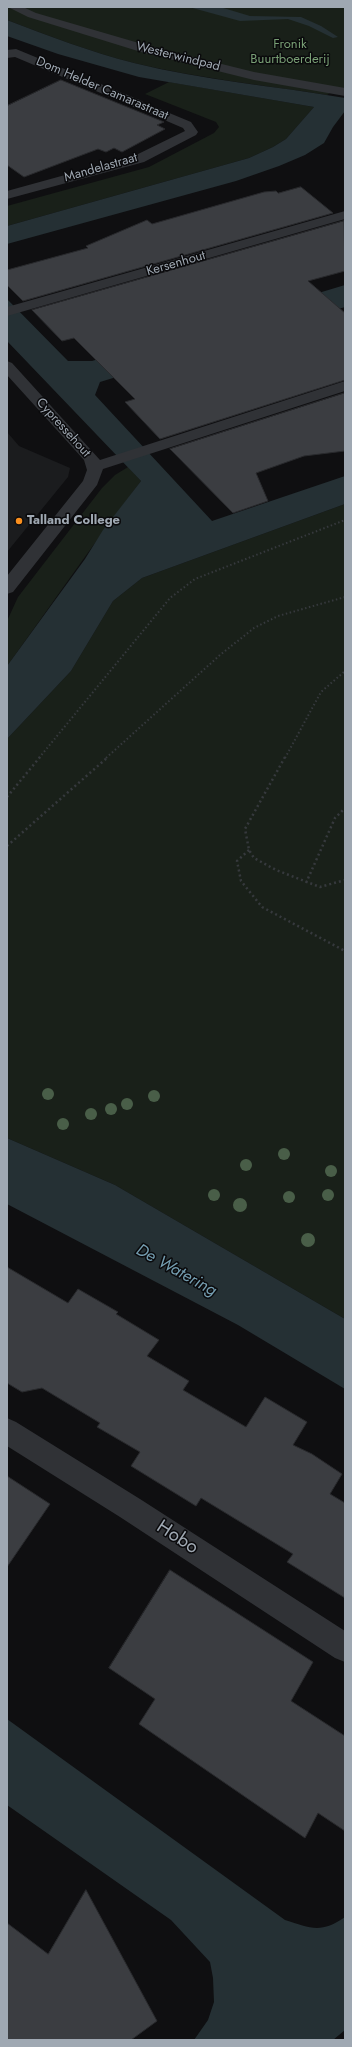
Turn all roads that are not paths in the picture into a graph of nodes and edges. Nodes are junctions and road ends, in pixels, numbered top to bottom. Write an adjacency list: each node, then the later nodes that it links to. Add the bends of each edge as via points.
1 (14, 7): 3 (street, Westerwindpad, via 32,15 145,49 254,76)
2 (7, 54): 4 (street, Dom Helder Camarastraat, via 16,53 138,104 187,125)
3 (345, 92)
4 (192, 132): 5 (street, Mandelastraat, via 139,159)
5 (7, 195)
6 (345, 215): 7 (street, Kersenhout)
7 (13, 310)
8 (7, 366): 10 (street, Cypressehout, via 91,458)
9 (345, 386): 10 (street)
10 (103, 463): 11 (street, Cypressehout, via 91,482)
11 (7, 588)
12 (7, 1431): 13 (street, Hobo)
13 (345, 1648)

